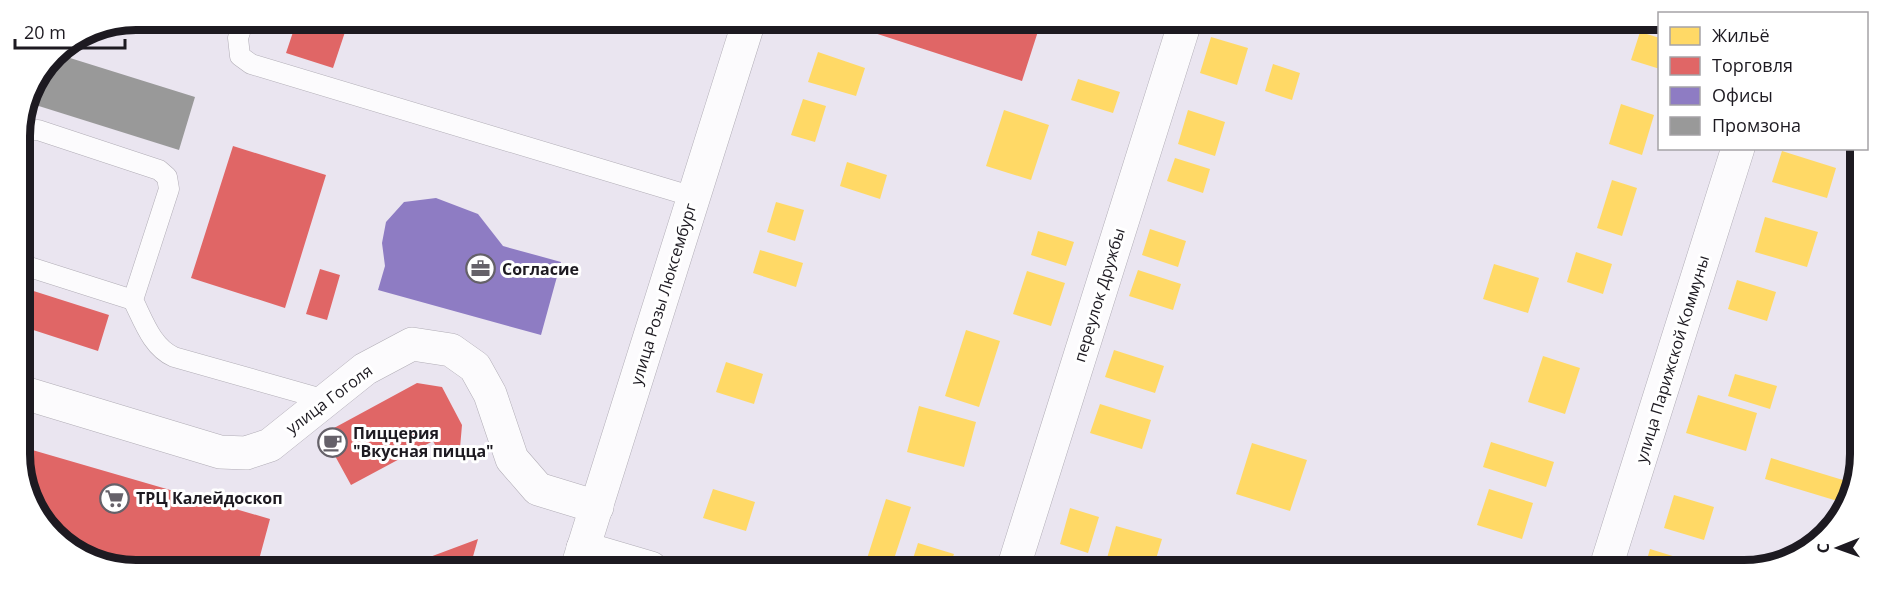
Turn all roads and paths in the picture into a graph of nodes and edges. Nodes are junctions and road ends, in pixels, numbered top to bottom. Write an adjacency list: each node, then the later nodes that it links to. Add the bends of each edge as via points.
1 (241, 30): 6 (lane, via 240,56 251,64)
2 (746, 30): 6 (street, улица Розы Люксембург)
3 (1182, 30): 13 (street, переулок Дружбы)
4 (30, 131): 8 (lane, via 159,170 167,177 169,189)
5 (1737, 150): 14 (street, улица Парижской Коммуны)
6 (693, 196): 11 (street, улица Розы Люксембург)
7 (30, 267): 8 (lane)
8 (133, 300): 10 (lane, via 163,352)
9 (30, 395): 10 (street, улица Гоголя, via 220,452 246,453 270,445)
10 (326, 400): 11 (street, улица Гоголя, via 364,369 412,344 451,350 475,367 490,394 512,459 538,489)
11 (597, 507): 12 (street, улица Розы Люксембург)
12 (580, 558)
13 (1016, 560)
14 (1608, 560)

